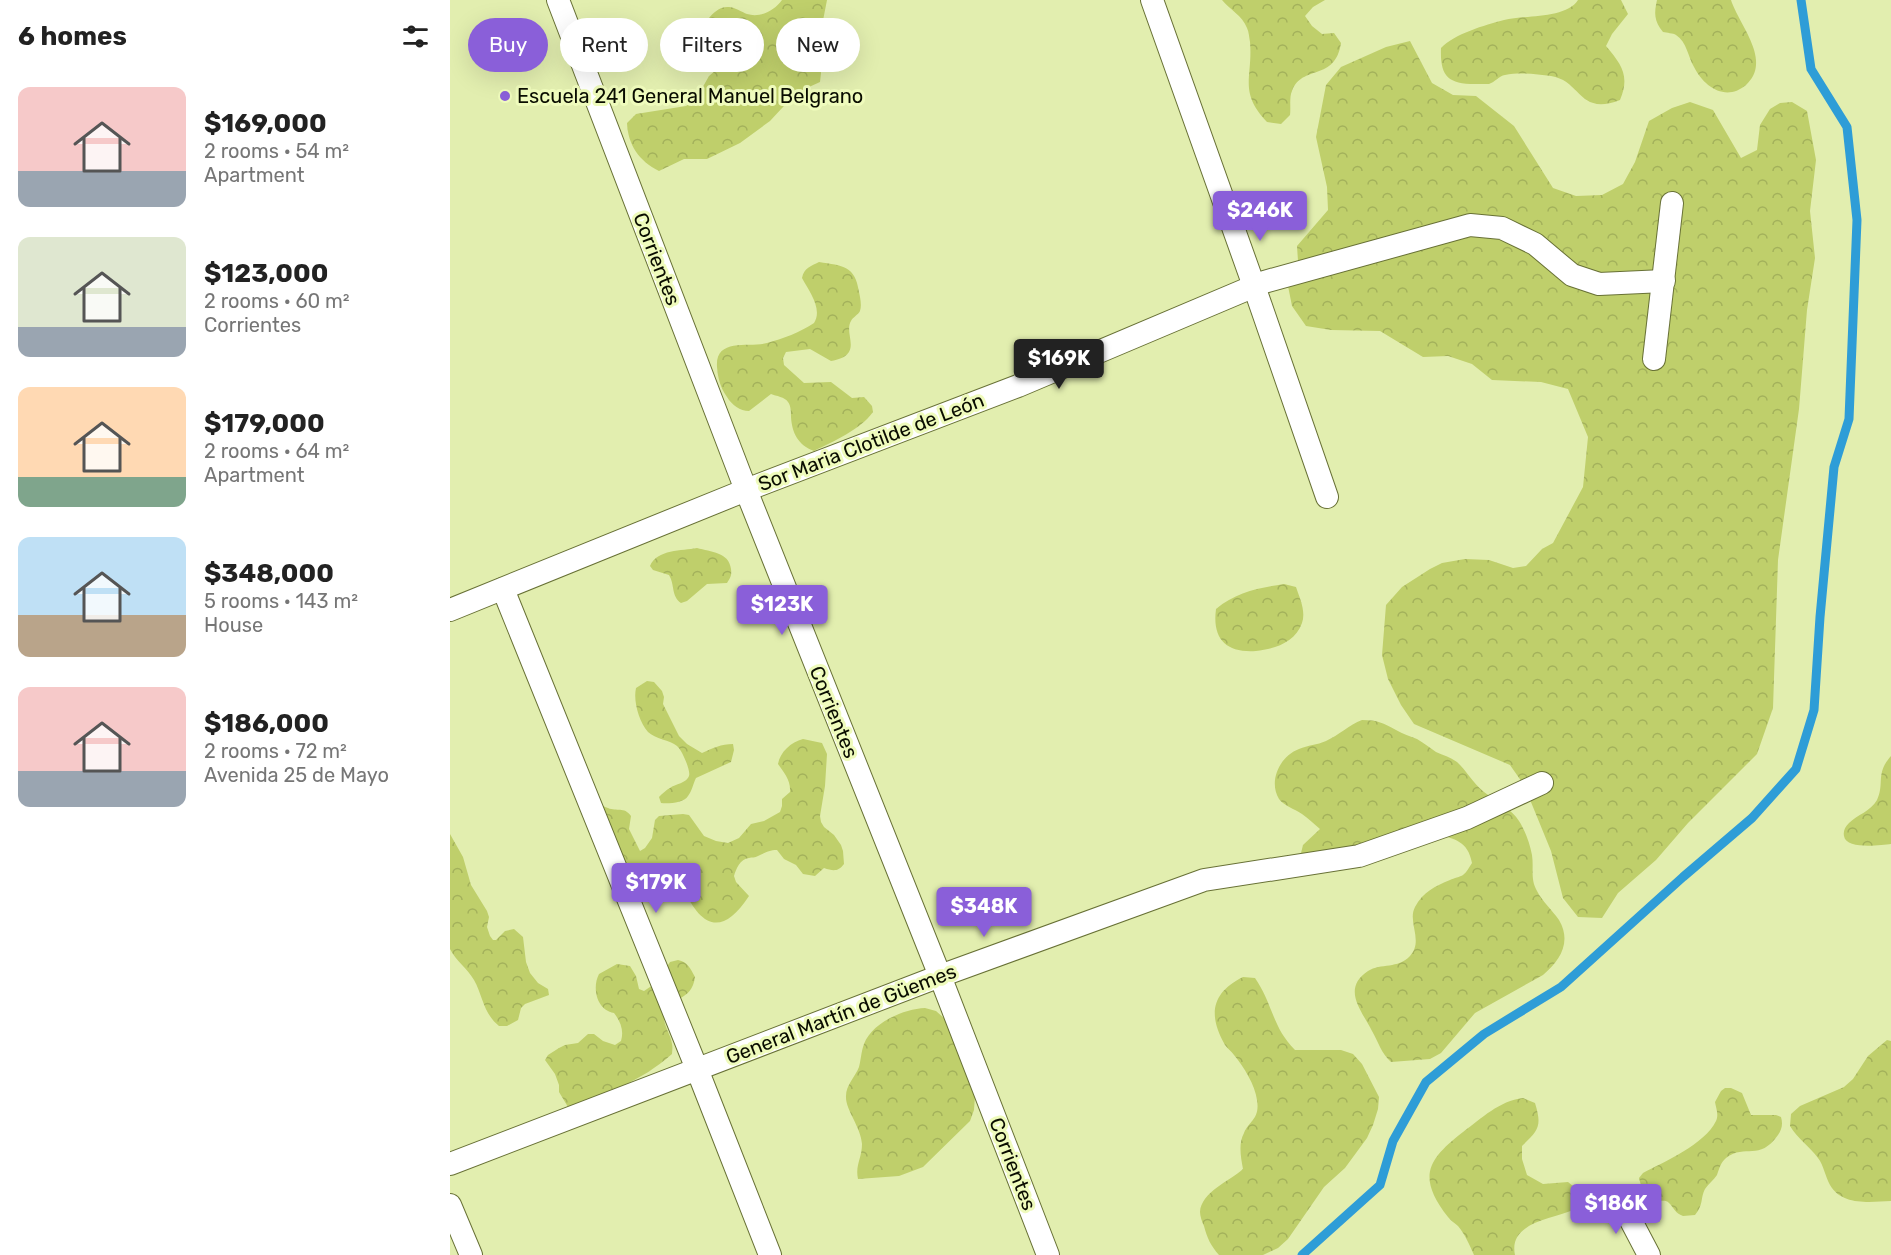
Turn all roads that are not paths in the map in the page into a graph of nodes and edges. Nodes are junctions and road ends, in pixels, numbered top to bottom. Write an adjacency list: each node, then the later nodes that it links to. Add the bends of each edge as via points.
1 (558, 0): 7 (street, Corrientes)
2 (1152, 0): 5 (street)
3 (1672, 203): 4 (street)
4 (1664, 281): 5 (street, Sor Maria Clotilde de León, via 1599,284 1572,275 1535,244 1502,228 1470,225); 6 (street)
5 (1254, 286): 7 (street, Sor Maria Clotilde de León, via 1018,386); 8 (street)
6 (1654, 359)
7 (746, 490): 9 (street, Sor Maria Clotilde de León); 12 (street, Corrientes)
8 (1327, 497)
9 (503, 589): 10 (street, Sor Maria Clotilde de León); 13 (street)
10 (450, 610)
11 (1542, 783): 12 (street, General Martín de Güemes, via 1467,818 1359,856 1204,880)
12 (940, 976): 13 (street, General Martín de Güemes); 19 (street, Corrientes)
13 (697, 1069): 14 (street, General Martín de Güemes); 18 (street)
14 (450, 1164)
15 (1618, 1196): 20 (street)
16 (450, 1205): 17 (street)
17 (471, 1255)
18 (770, 1255)
19 (1048, 1255)
20 (1650, 1255)

